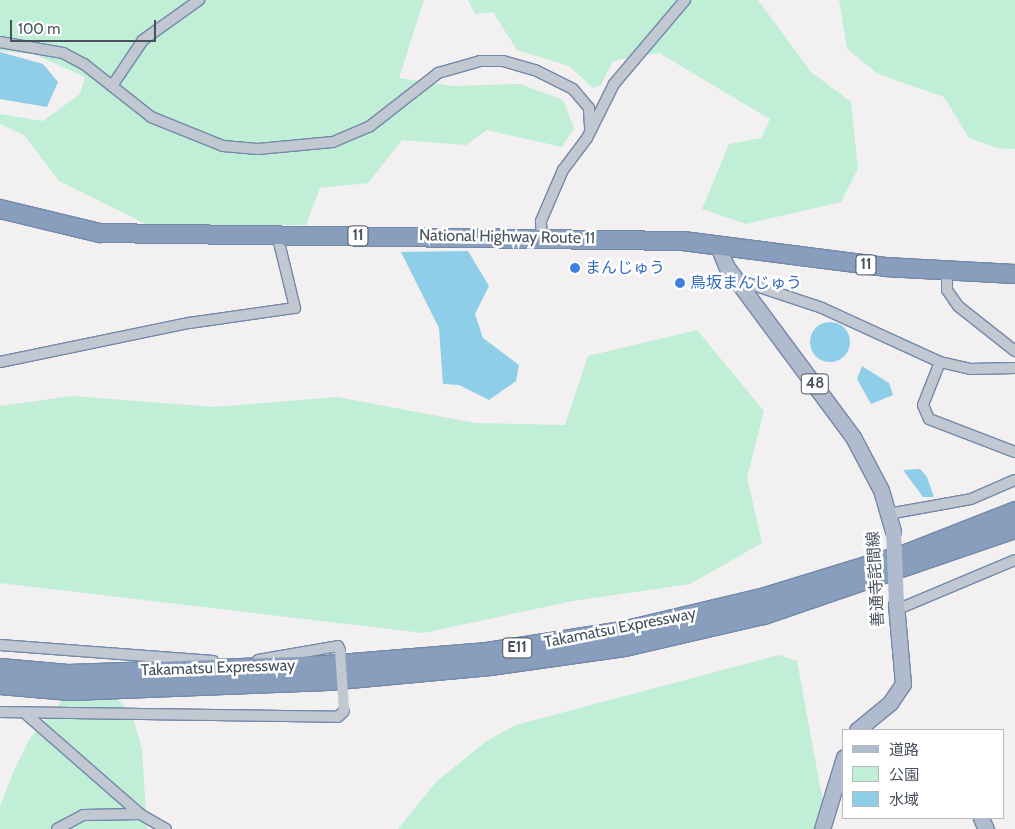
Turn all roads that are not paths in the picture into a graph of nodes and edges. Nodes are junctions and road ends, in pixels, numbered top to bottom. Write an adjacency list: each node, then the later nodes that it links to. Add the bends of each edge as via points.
1 (199, 0): 4 (street, via 146,36)
2 (685, 0): 5 (street, via 614,84)
3 (0, 42): 4 (street, via 64,53)
4 (112, 86): 5 (street, via 152,117 202,140 258,149 294,147 357,133 418,84 456,66 503,61 536,70 573,88 589,108)
5 (590, 128): 7 (street, via 562,170 541,221)
6 (0, 210): 8 (highway, National Highway Route 11 / 11, via 100,233)
7 (542, 237): 8 (highway, National Highway Route 11 / 11); 9 (highway, National Highway Route 11 / 11)
8 (278, 238): 14 (street, via 295,308 188,323)
9 (718, 246): 10 (highway, National Highway Route 11 / 11); 12 (main road, 善通寺詫間線 / 48, via 726,266)
10 (947, 272): 11 (highway, National Highway Route 11 / 11); 13 (street, via 947,290 958,306)
11 (1015, 274)
12 (738, 280): 15 (street, via 822,308); 20 (main road, 善通寺詫間線 / 48, via 853,437)
13 (1015, 351)
14 (0, 362)
15 (940, 362): 16 (street, via 970,369); 17 (street, via 924,405 928,419)
16 (1015, 368)
17 (1015, 452)
18 (1015, 480): 20 (street, via 971,500)
19 (1015, 511): 25 (highway, Takamatsu Expressway / E11, via 908,553 765,597 628,630 487,652 327,665 68,674)
20 (888, 514): 23 (main road, 善通寺詫間線 / 48, bridge, via 893,532)
21 (1015, 529): 26 (highway, Takamatsu Expressway / E11, via 764,615 625,647 490,666 328,681 70,691)
22 (1015, 560): 23 (street)
23 (896, 607): 29 (main road, 善通寺詫間線 / 48, via 905,666 903,684 890,703)
24 (0, 645): 28 (street, bridge, via 201,661 249,661 338,646 340,650 344,711 338,717)
25 (0, 668)
26 (0, 685)
27 (0, 712): 28 (street)
28 (27, 715): 31 (street)
29 (858, 729)
30 (842, 764): 34 (main road)
31 (140, 814): 32 (street, via 83,815); 33 (street)
32 (57, 829)
33 (166, 829)
34 (822, 829)

